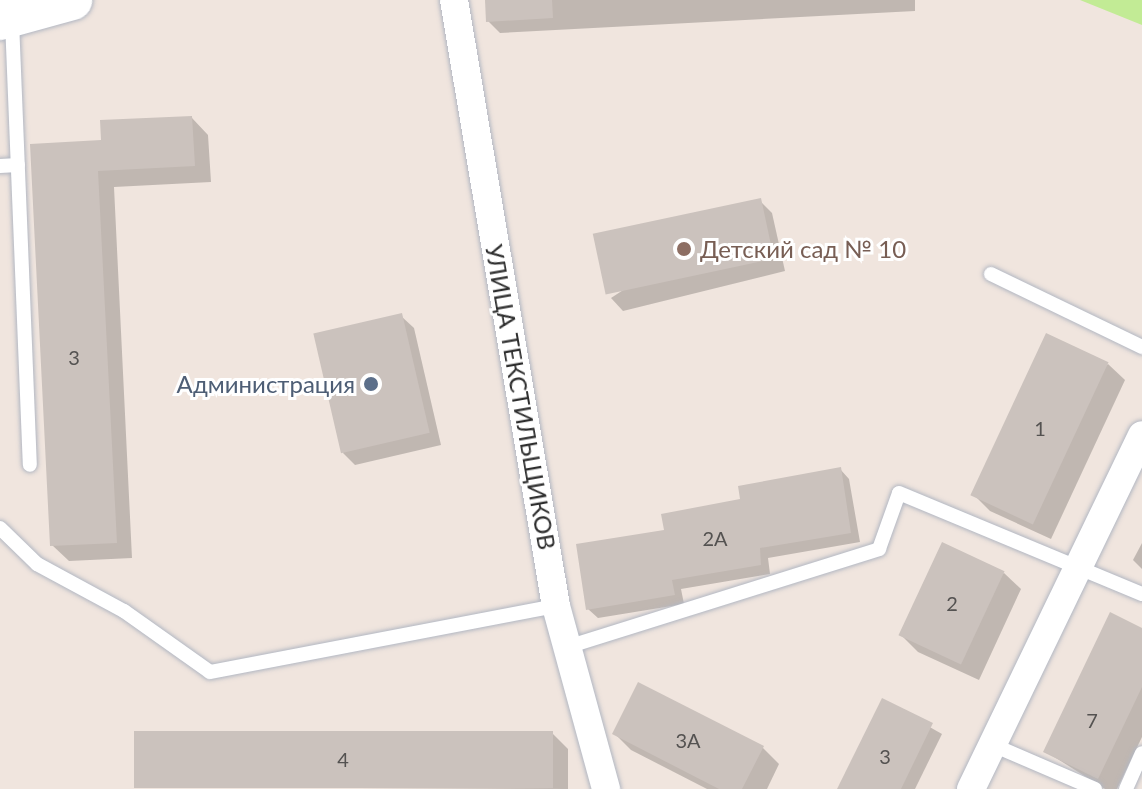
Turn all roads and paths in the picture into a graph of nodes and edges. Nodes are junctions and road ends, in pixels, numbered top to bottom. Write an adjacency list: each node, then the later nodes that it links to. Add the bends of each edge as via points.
1 (72, 0): 3 (street)
2 (454, 0): 13 (street, УЛИЦА ТЕКСТИЛЬЩИКОВ)
3 (6, 18): 4 (lane)
4 (18, 165): 5 (lane); 9 (lane)
5 (0, 166)
6 (991, 274): 7 (lane)
7 (1142, 347)
8 (1142, 435): 11 (street)
9 (30, 465)
10 (0, 528): 13 (lane, via 37,564 124,611 210,672)
11 (1079, 566): 12 (lane); 14 (lane, via 899,493 879,549); 15 (street)
12 (1142, 594)
13 (556, 606): 14 (street, УЛИЦА ТЕКСТИЛЬЩИКОВ)
14 (567, 647): 17 (street, УЛИЦА ТЕКСТИЛЬЩИКОВ)
15 (993, 745): 18 (street); 19 (lane)
16 (1142, 753): 20 (lane)
17 (606, 789)
18 (971, 789)
19 (1095, 789)
20 (1126, 789)

